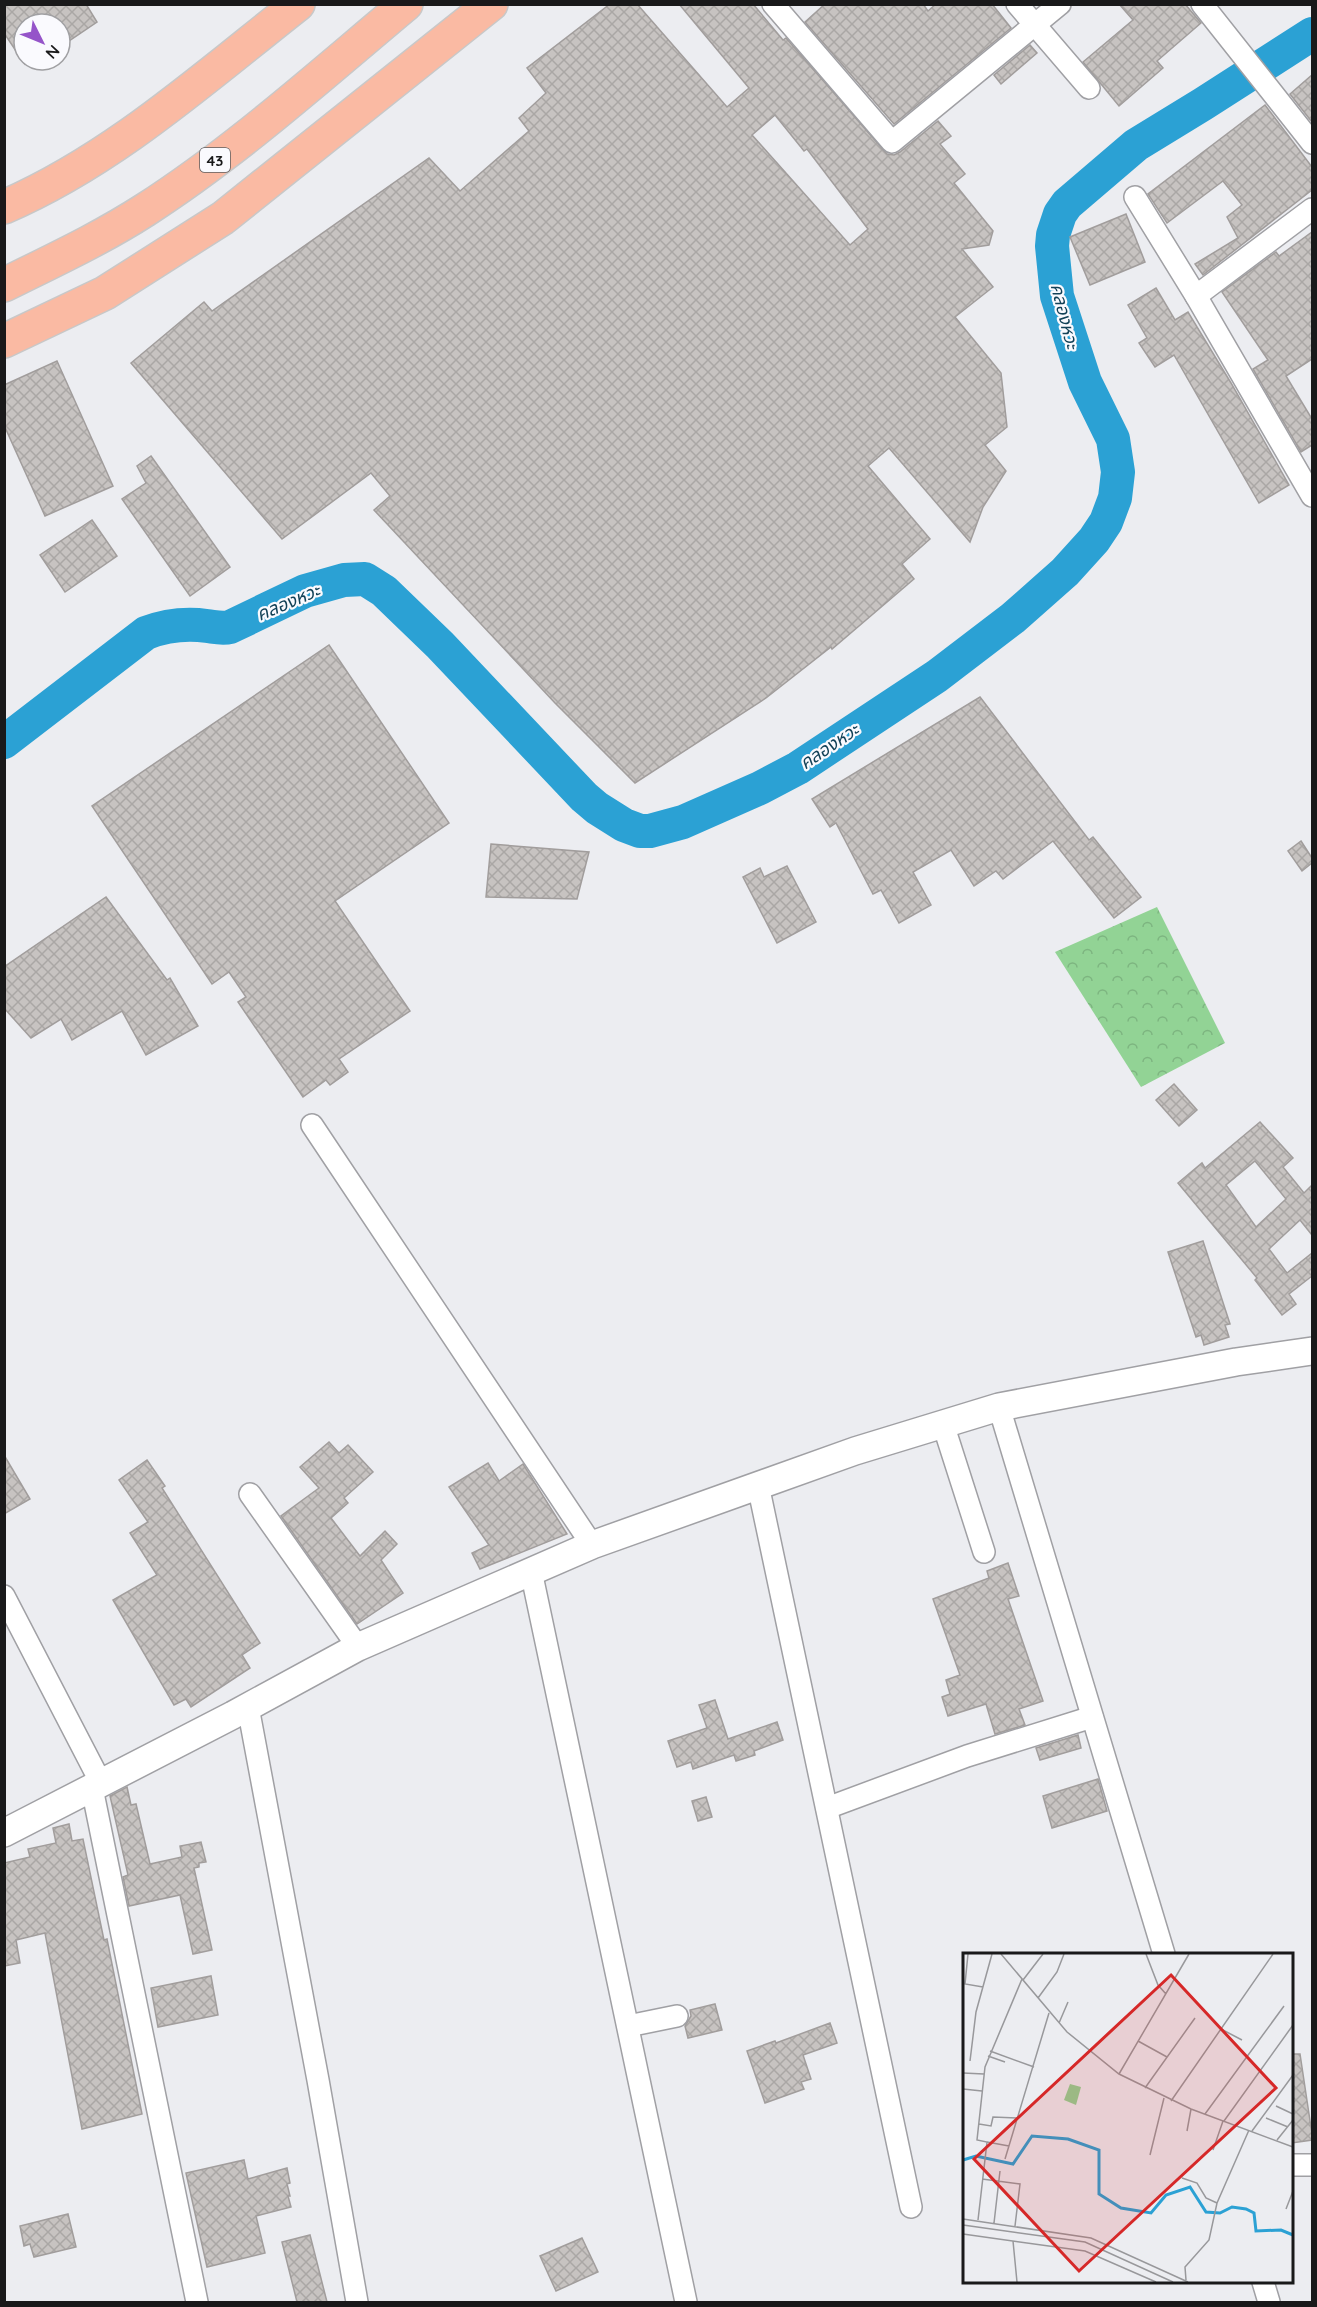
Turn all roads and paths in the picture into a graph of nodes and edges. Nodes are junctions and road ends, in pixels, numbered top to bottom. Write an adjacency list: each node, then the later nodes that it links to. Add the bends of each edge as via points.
1 (298, 4): 12 (highway, via 90,161)
2 (406, 4): 14 (highway, 43, via 196,176 90,243)
3 (491, 4): 16 (highway, via 223,218 105,293)
4 (772, 4): 8 (street, via 892,142)
5 (1017, 4): 8 (street)
6 (1060, 4): 8 (street)
7 (1202, 4): 10 (street)
8 (1035, 26): 9 (street)
9 (1089, 88)
10 (1312, 143)
11 (1136, 197): 15 (street)
12 (4, 207)
13 (1312, 209): 15 (street)
14 (4, 285)
15 (1196, 296): 17 (street)
16 (4, 341)
17 (1312, 496)
18 (312, 1125): 24 (street)
19 (1312, 1351): 20 (street)
20 (999, 1407): 21 (street); 30 (street)
21 (943, 1424): 22 (street); 25 (street)
22 (758, 1485): 24 (street); 32 (street)
23 (250, 1494): 28 (street)
24 (592, 1545): 26 (street)
25 (984, 1552)
26 (531, 1571): 28 (street); 36 (street)
27 (4, 1596): 31 (street)
28 (358, 1647): 29 (street)
29 (248, 1707): 31 (street); 42 (street)
30 (1092, 1717): 32 (street, via 967,1756); 34 (street)
31 (96, 1785): 33 (street); 41 (street)
32 (827, 1808): 39 (street)
33 (4, 1833)
34 (1164, 1953)
35 (677, 2016): 36 (street)
36 (628, 2026): 43 (street)
37 (1293, 2165): 38 (street)
38 (1312, 2165)
39 (911, 2207)
40 (1263, 2283): 44 (street)
41 (197, 2302)
42 (357, 2302)
43 (684, 2302)
44 (1269, 2302)

